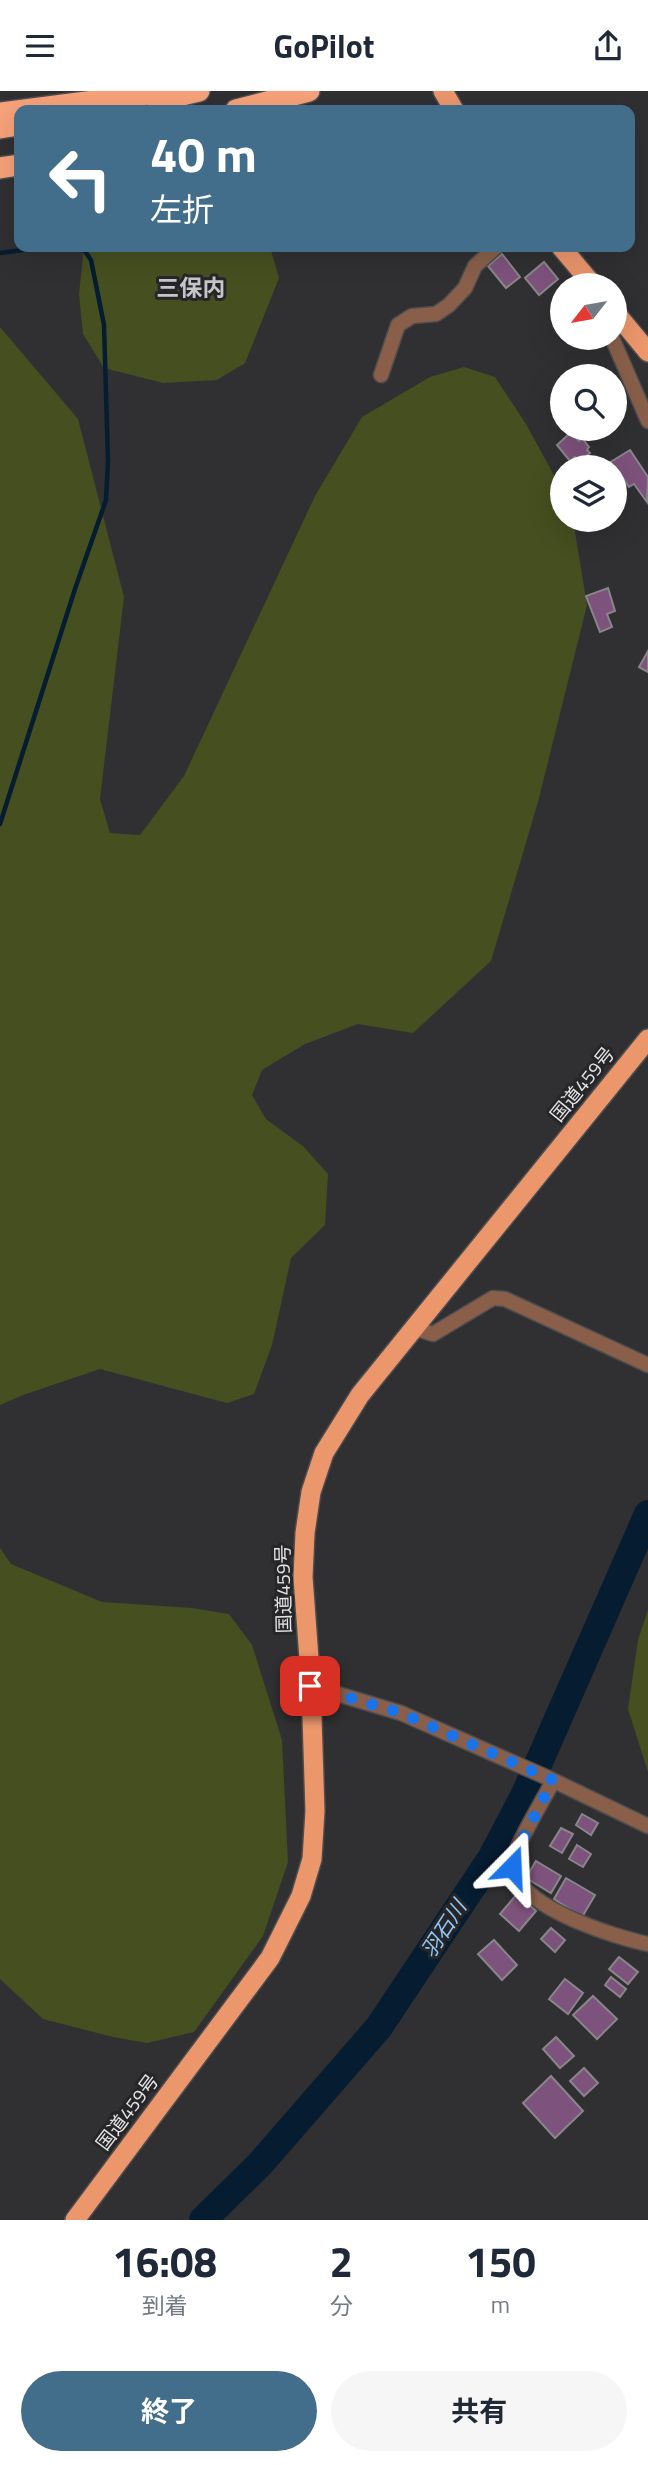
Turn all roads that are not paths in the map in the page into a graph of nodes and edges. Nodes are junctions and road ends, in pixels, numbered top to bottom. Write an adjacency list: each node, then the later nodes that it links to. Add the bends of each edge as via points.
1 (171, 91): 4 (highway)
2 (199, 91): 5 (highway)
3 (309, 91): 6 (highway)
4 (62, 105)
5 (136, 105)
6 (255, 105)
7 (490, 252): 13 (street, via 475,266 465,288 449,305 436,314 412,316 398,325)
8 (565, 252): 9 (highway)
9 (583, 273)
10 (627, 327): 12 (highway)
11 (617, 350): 14 (street)
12 (648, 352)
13 (381, 375)
14 (648, 421)
15 (648, 1039): 16 (highway, 国道459号)
16 (414, 1328): 17 (street, via 433,1334 493,1298 505,1299); 18 (highway, 国道459号, via 341,1423 324,1453 311,1492 303,1577)
17 (648, 1365)
18 (310, 1686): 19 (street, via 401,1713); 22 (highway, 国道459号, via 315,1811 312,1859 301,1896 270,1958)
19 (549, 1779): 20 (street); 21 (street, via 513,1858 515,1876 535,1899 553,1909)
20 (648, 1826)
21 (648, 1944)
22 (75, 2220)

